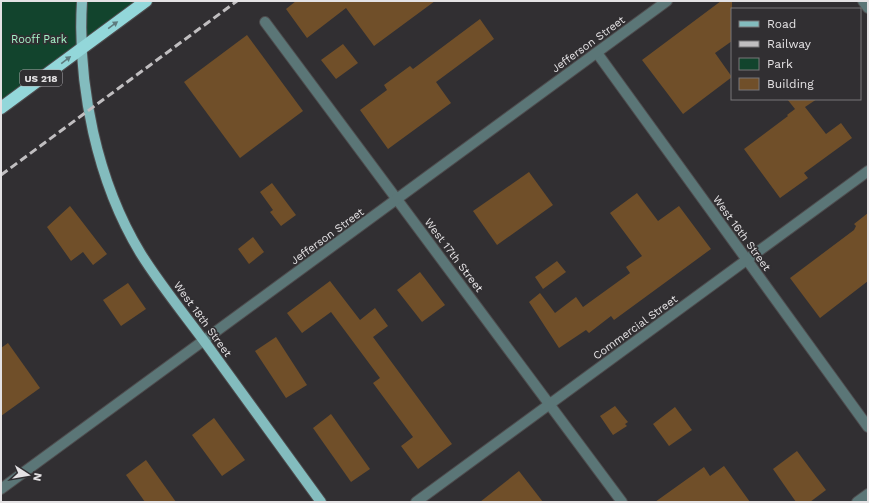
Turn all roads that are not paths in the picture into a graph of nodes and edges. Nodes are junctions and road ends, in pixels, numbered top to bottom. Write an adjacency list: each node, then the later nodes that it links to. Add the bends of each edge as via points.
1 (82, 1): 7 (main road, West 18th Street)
2 (146, 1): 7 (highway, US 218, one-way to 2)
3 (667, 1): 8 (street, Jefferson Street)
4 (863, 1): 5 (street)
5 (868, 8)
6 (265, 22): 11 (street, West 17th Street)
7 (81, 48): 9 (highway, US 218, one-way to 7); 13 (main road, West 18th Street, via 83,77 95,135 114,198 127,227 155,275)
8 (597, 53): 11 (street, Jefferson Street); 12 (street, West 16th Street)
9 (1, 108)
10 (868, 171): 12 (street, Commercial Street)
11 (397, 199): 13 (street, Jefferson Street); 14 (street, West 17th Street)
12 (747, 260): 14 (street, Commercial Street); 15 (street, West 16th Street)
13 (204, 340): 16 (street, Jefferson Street); 18 (main road, West 18th Street)
14 (549, 404): 19 (street, Commercial Street); 20 (street, West 17th Street)
15 (868, 427)
16 (1, 489)
17 (868, 494): 21 (street)
18 (321, 502)
19 (416, 502)
20 (622, 502)
21 (857, 502)

